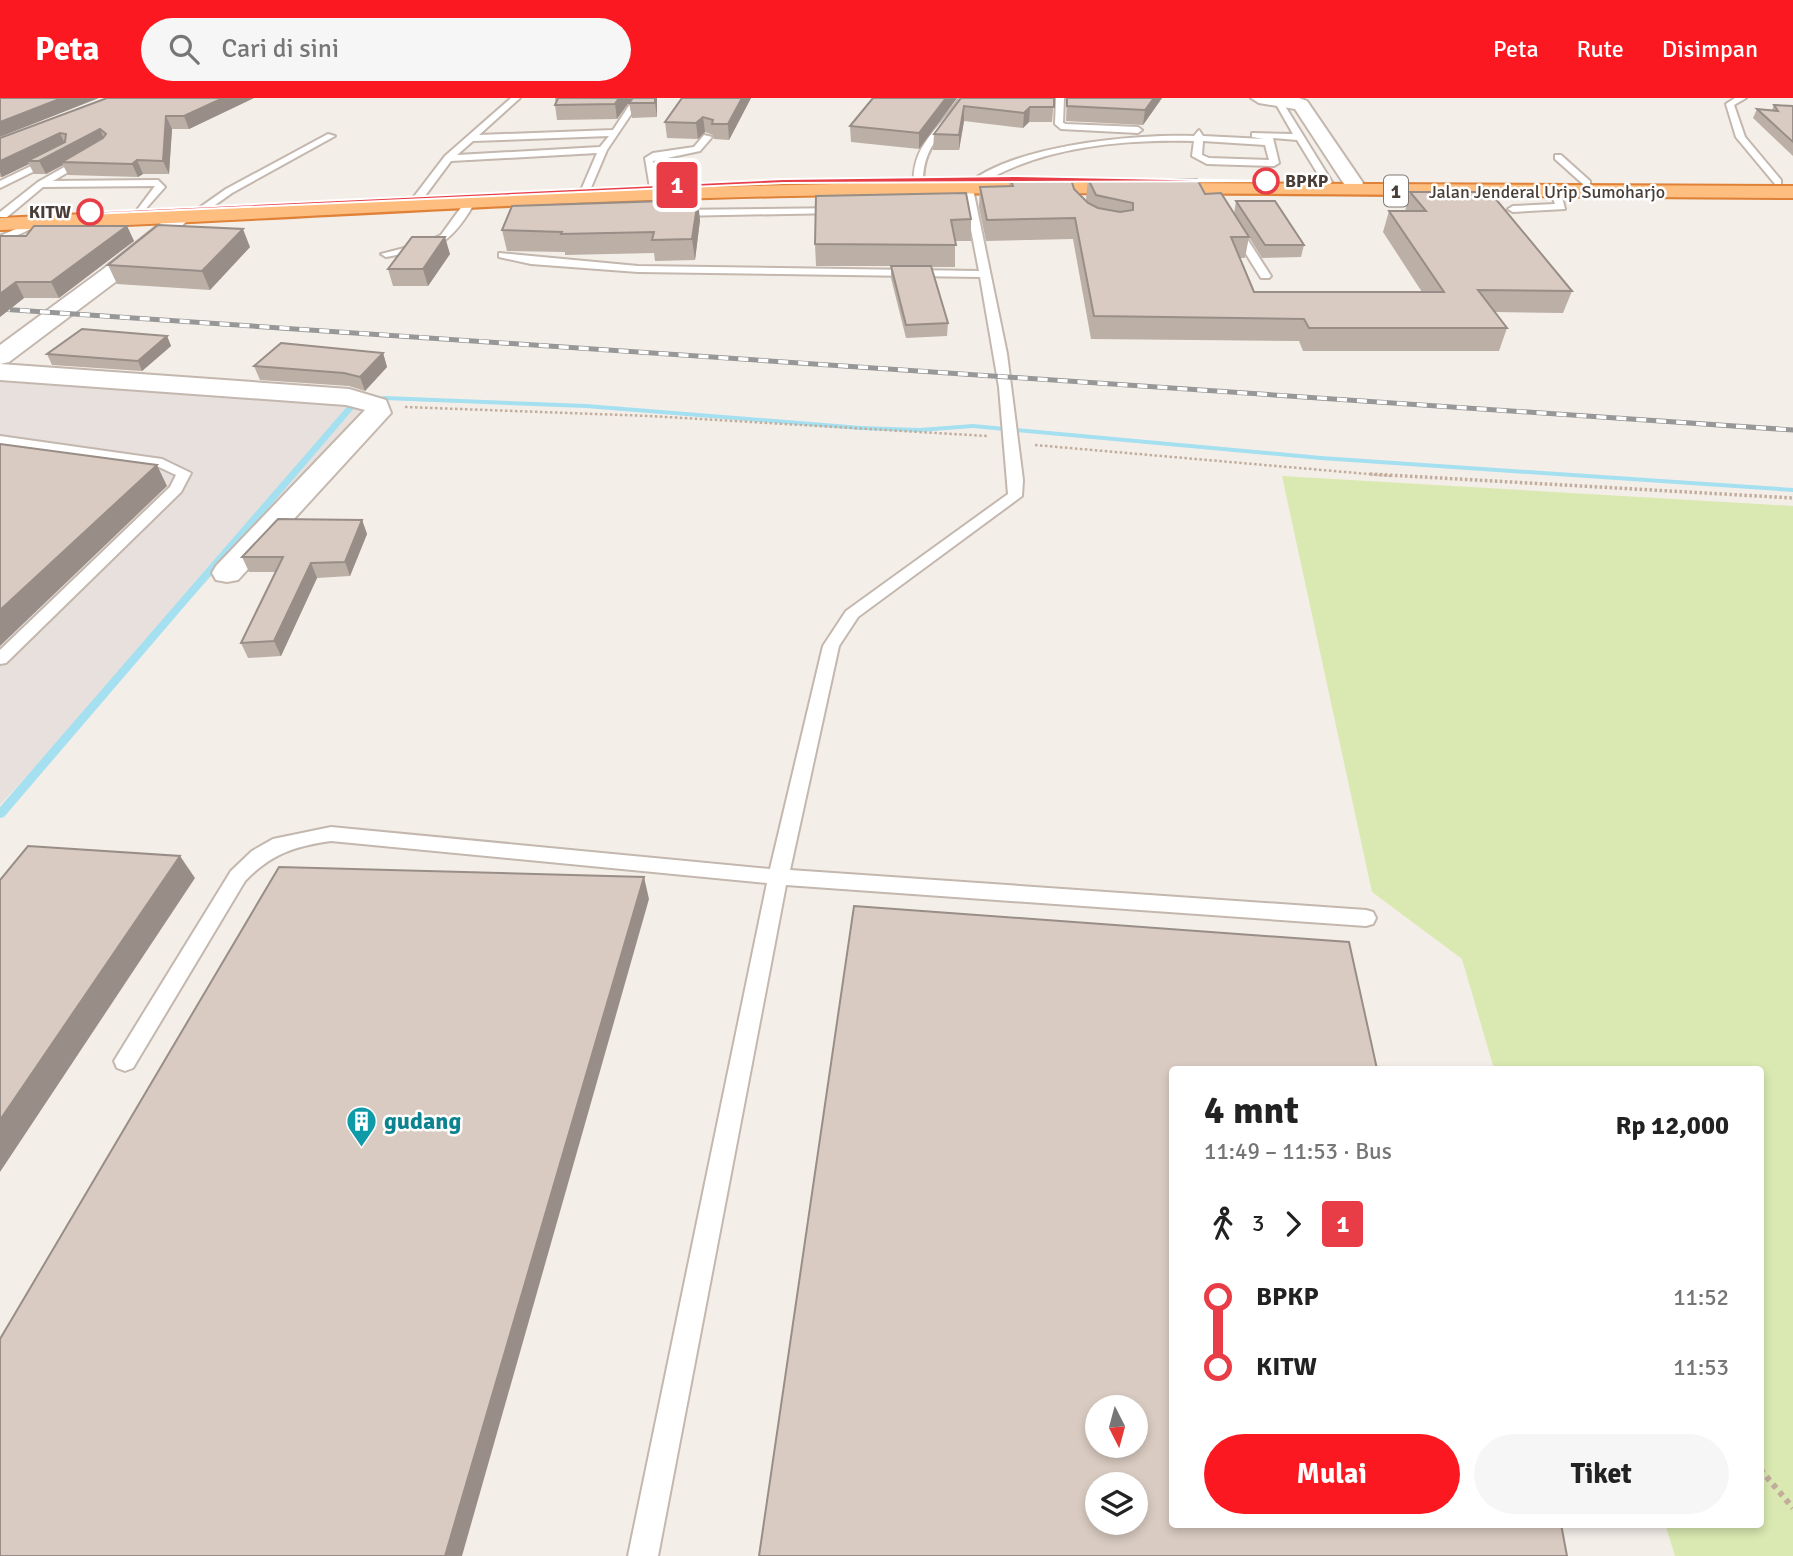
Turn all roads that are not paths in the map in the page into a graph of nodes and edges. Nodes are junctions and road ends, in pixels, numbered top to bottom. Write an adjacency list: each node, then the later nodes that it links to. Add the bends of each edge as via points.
1 (516, 98): 13 (lane)
2 (638, 98): 8 (lane)
3 (964, 98): 21 (lane, via 919,154)
4 (1060, 98): 10 (lane, via 1059,124 1064,127)
5 (1259, 98): 23 (street, via 1301,105)
6 (1742, 98): 28 (lane, via 1730,104 1742,138 1756,160)
7 (1281, 106): 12 (lane)
8 (616, 133): 13 (lane); 16 (lane)
9 (331, 136): 34 (lane)
10 (1198, 136): 14 (lane); 14 (lane, via 1197,156 1201,159 1274,163); 22 (lane, via 1026,159)
11 (707, 137): 30 (lane, via 697,149 648,160)
12 (1300, 137): 14 (lane); 20 (lane)
13 (472, 138): 19 (lane)
14 (1269, 139)
15 (104, 147): 25 (lane)
16 (603, 150): 19 (lane); 27 (lane)
17 (67, 152): 26 (lane)
18 (1558, 157): 24 (lane)
19 (448, 158): 31 (lane)
20 (1327, 182): 22 (highway, Jalan Jenderal Urip Sumoharjo / 1); 23 (highway, Jalan Jenderal Urip Sumoharjo / 1)
21 (916, 183): 22 (highway, Jalan Jenderal Urip Sumoharjo / 1); 30 (highway, Jalan Jenderal Urip Sumoharjo / 1); 33 (lane, via 919,201)
22 (974, 183): 29 (highway, Jalan Jenderal Urip Sumoharjo / 1, via 1075,193); 46 (lane)
23 (1353, 183): 24 (highway, Jalan Jenderal Urip Sumoharjo / 1)
24 (1587, 183): 28 (highway, Jalan Jenderal Urip Sumoharjo / 1)
25 (41, 184): 36 (lane, via 159,183); 40 (lane)
26 (0, 185)
27 (587, 188): 30 (highway, Jalan Jenderal Urip Sumoharjo / 1); 31 (highway, Jalan Jenderal Urip Sumoharjo / 1)
28 (1788, 190): 29 (highway, Jalan Jenderal Urip Sumoharjo / 1)
29 (1556, 193): 35 (lane, via 1561,207)
30 (652, 195): 32 (highway, Jalan Jenderal Urip Sumoharjo / 1)
31 (418, 198): 34 (highway, Jalan Jenderal Urip Sumoharjo / 1)
32 (469, 204): 41 (highway, Jalan Jenderal Urip Sumoharjo / 1); 44 (lane, via 445,240)
33 (900, 207)
34 (204, 208): 36 (highway, Jalan Jenderal Urip Sumoharjo / 1)
35 (1513, 209)
36 (142, 210): 40 (highway, Jalan Jenderal Urip Sumoharjo / 1)
37 (850, 210): 39 (lane)
38 (1224, 211): 47 (lane)
39 (666, 213)
40 (1, 218): 42 (highway, Jalan Jenderal Urip Sumoharjo / 1)
41 (178, 219): 42 (highway, Jalan Jenderal Urip Sumoharjo / 1); 49 (street)
42 (36, 223): 43 (lane)
43 (0, 240)
44 (386, 254)
45 (503, 255): 46 (lane, via 638,269)
46 (984, 274): 55 (lane, via 1013,437 1015,496 852,614 831,646)
47 (1265, 276)
48 (0, 336): 49 (street)
49 (25, 338): 50 (street)
50 (0, 357)
51 (0, 372): 53 (street, via 372,404)
52 (0, 440): 54 (lane, via 162,463 184,473 176,489)
53 (227, 573)
54 (0, 659)
55 (779, 877): 56 (lane); 57 (lane, via 331,834 298,838 254,858 238,876); 58 (lane)
56 (1366, 918)
57 (125, 1061)
58 (643, 1556)

